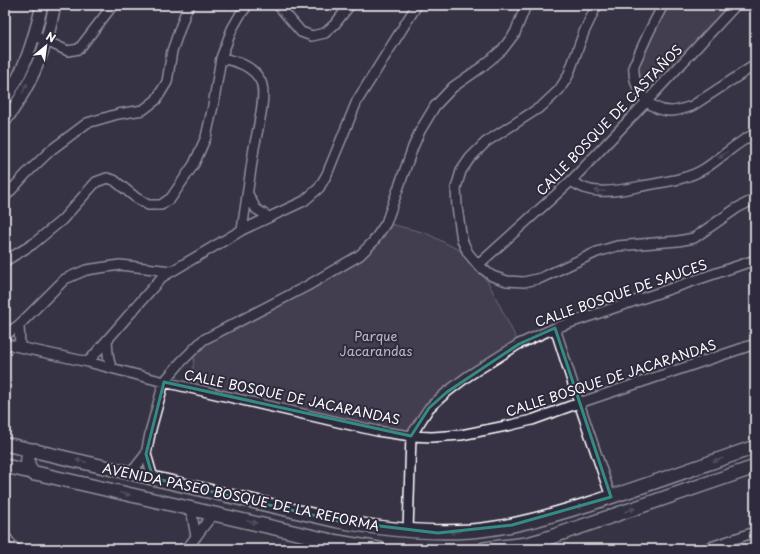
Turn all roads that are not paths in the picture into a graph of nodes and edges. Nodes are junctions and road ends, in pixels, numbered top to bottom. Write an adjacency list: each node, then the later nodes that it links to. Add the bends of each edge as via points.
1 (42, 5): 13 (street)
2 (55, 5): 14 (street)
3 (113, 5): 14 (street, via 79,48 68,51)
4 (190, 5): 23 (street, via 172,51 167,82 156,100 144,110 87,123 51,150)
5 (248, 5): 15 (street, via 232,29)
6 (278, 5): 7 (street, via 302,32 312,36 325,33)
7 (350, 5)
8 (417, 5): 25 (street, via 358,101 319,188 304,200)
9 (526, 5): 42 (street, via 515,33 502,50 453,86 435,106 413,147 386,223 373,242 360,255 307,286 204,340 180,362)
10 (597, 5): 29 (street, via 568,76 559,90 542,106 486,142 461,171 456,188 456,207 462,240)
11 (663, 5): 18 (street, via 633,71 635,82)
12 (736, 5): 18 (street, CALLE BOSQUE DE CASTAÑOS)
13 (35, 36): 14 (street); 17 (street, via 23,69)
14 (46, 41): 19 (street, one-way to 14, via 23,94)
15 (221, 58): 22 (street, via 246,66 257,74 262,83 263,100); 28 (street, via 206,137 194,164 171,198 161,205 148,205 114,180 107,178 96,182 62,220 33,244)
16 (755, 65): 18 (street, via 692,106 665,110)
17 (5, 99)
18 (647, 101): 21 (street, CALLE BOSQUE DE CASTAÑOS)
19 (5, 121)
20 (755, 134): 21 (street, one-way to 21, via 688,177 606,191 586,189)
21 (571, 181): 29 (street, CALLE BOSQUE DE CASTAÑOS)
22 (248, 194): 25 (street, via 256,209); 26 (street)
23 (5, 197)
24 (755, 200): 29 (street, via 737,208 694,238 618,246 597,252 541,278 524,282 507,281 492,276)
25 (269, 217): 26 (street)
26 (242, 230): 31 (street)
27 (755, 260): 34 (street, CALLE BOSQUE DE SAUCES)
28 (5, 261)
29 (478, 265)
30 (146, 268): 31 (street); 32 (street); 33 (street, via 120,265 86,270 65,279)
31 (171, 272): 32 (street)
32 (154, 286): 36 (street)
33 (19, 325): 35 (street); 39 (street)
34 (555, 328): 43 (street); 44 (street, CALLE BOSQUE DE SAUCES, via 519,344 468,376 429,408)
35 (5, 336)
36 (107, 340): 40 (street); 41 (street)
37 (5, 344): 39 (street, CALLE BOSQUE DE JACARANDAS)
38 (755, 344): 43 (street, CALLE BOSQUE DE JACARANDAS)
39 (20, 347): 40 (street, CALLE BOSQUE DE JACARANDAS)
40 (88, 362): 41 (street, CALLE BOSQUE DE JACARANDAS)
41 (112, 368): 42 (street, CALLE BOSQUE DE JACARANDAS)
42 (164, 382): 44 (street, CALLE BOSQUE DE JACARANDAS, via 376,431); 48 (street)
43 (579, 403): 44 (street, CALLE BOSQUE DE JACARANDAS, via 532,420 490,430 461,435); 54 (street)
44 (411, 436): 59 (street)
45 (8, 444): 47 (main road, AVENIDA PASEO BOSQUE DE LA REFORMA); 49 (main road, via 12,451)
46 (755, 447): 54 (main road, AVENIDA PASEO BOSQUE DE LA REFORMA, one-way to 54)
47 (35, 450): 51 (main road, AVENIDA PASEO BOSQUE DE LA REFORMA, one-way to 47); 52 (main road, via 29,454 27,460 29,469)
48 (146, 454): 51 (street); 53 (street)
49 (5, 465): 52 (main road, AVENIDA PASEO BOSQUE DE LA REFORMA)
50 (755, 467): 65 (main road, one-way to 50)
51 (131, 472): 53 (main road, AVENIDA PASEO BOSQUE DE LA REFORMA)
52 (34, 474): 55 (main road, AVENIDA PASEO BOSQUE DE LA REFORMA, one-way to 55)
53 (153, 478): 57 (main road, AVENIDA PASEO BOSQUE DE LA REFORMA)
54 (611, 497): 59 (main road, AVENIDA PASEO BOSQUE DE LA REFORMA, one-way to 59, via 512,525 472,531)
55 (192, 509): 56 (main road, AVENIDA PASEO BOSQUE DE LA REFORMA); 63 (street)
56 (213, 514): 61 (main road, AVENIDA PASEO BOSQUE DE LA REFORMA, one-way to 61); 63 (street)
57 (313, 515): 58 (main road, AVENIDA PASEO BOSQUE DE LA REFORMA); 61 (main road, via 316,526)
58 (338, 521): 59 (main road, AVENIDA PASEO BOSQUE DE LA REFORMA); 64 (main road, via 330,529)
59 (408, 531)
60 (755, 532): 71 (street)
61 (309, 535): 64 (main road, AVENIDA PASEO BOSQUE DE LA REFORMA)
62 (5, 536): 67 (street)
63 (196, 537): 68 (street)
64 (332, 541): 69 (main road, AVENIDA PASEO BOSQUE DE LA REFORMA)
65 (544, 544): 66 (main road)
66 (527, 546): 70 (main road)
67 (16, 549)
68 (184, 549)
69 (379, 549)
70 (484, 549)
71 (705, 549)

